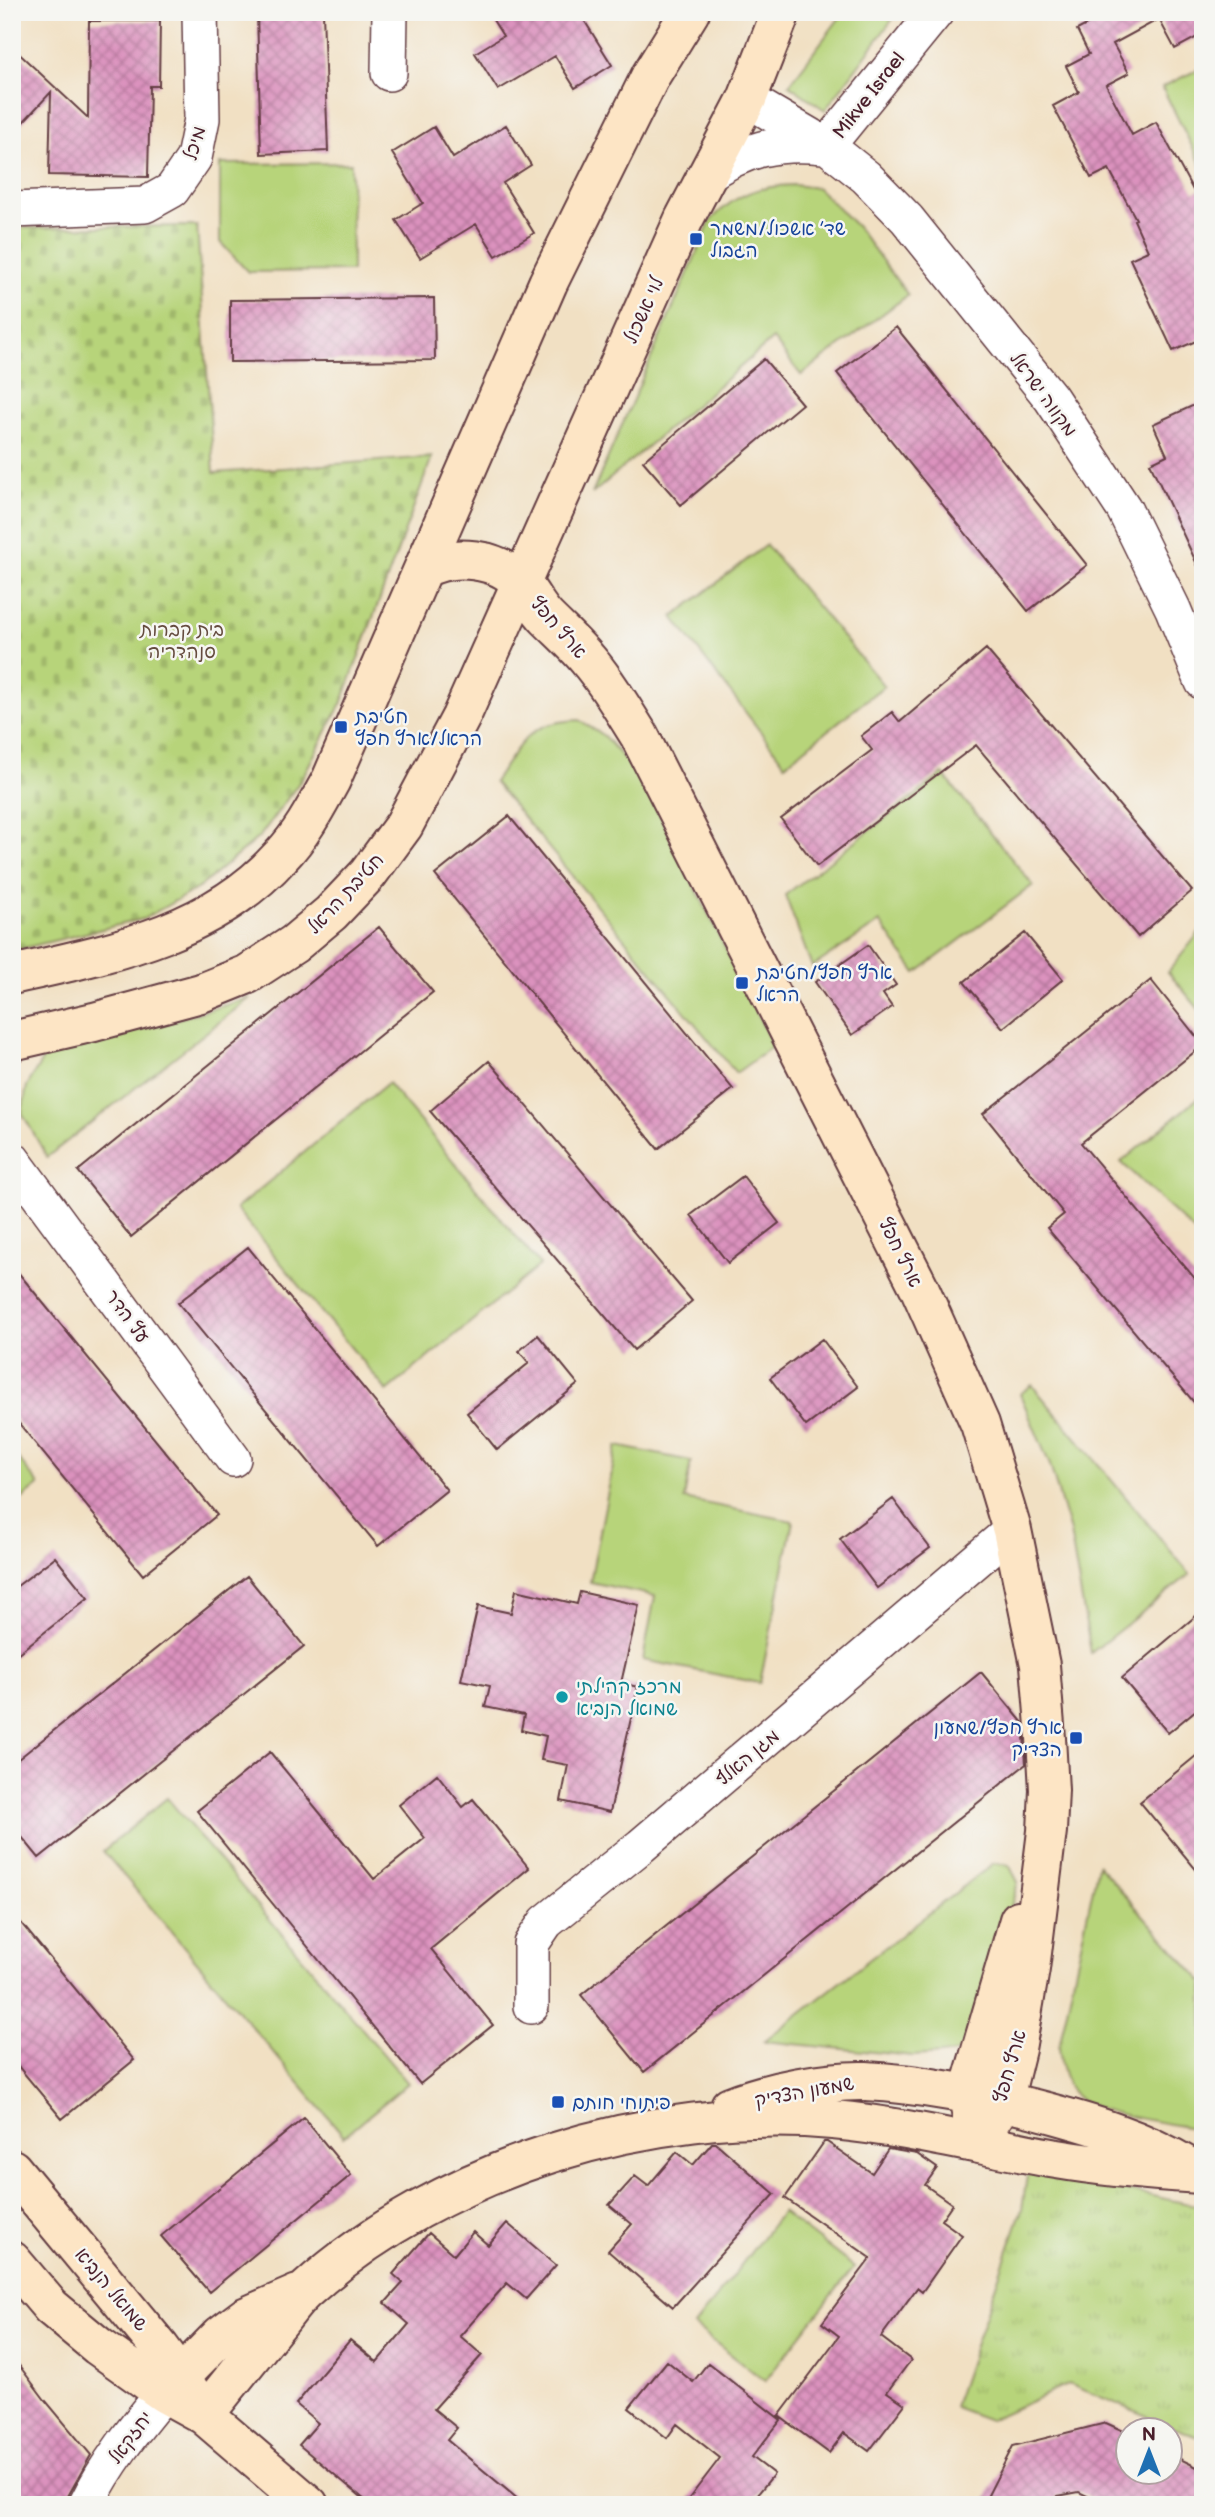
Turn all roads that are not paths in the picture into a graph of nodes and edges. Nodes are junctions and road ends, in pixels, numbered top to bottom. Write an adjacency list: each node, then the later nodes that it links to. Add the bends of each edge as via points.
1 (200, 12): 11 (street, מיכל, via 202,119 194,158 172,190 145,205)
2 (390, 12): 7 (street)
3 (690, 12): 12 (street, via 607,160)
4 (781, 12): 8 (street, לוי אשכול)
5 (810, 12): 8 (street)
6 (936, 12): 9 (street, Mikve Israel)
7 (389, 73)
8 (747, 99): 9 (street, מקווה ישראל); 10 (street, לוי אשכול)
9 (827, 146): 10 (street, via 763,148 725,162); 16 (street, מקווה ישראל, via 907,219 1051,398 1124,509)
10 (704, 177): 15 (street, לוי אשכול)
11 (12, 210)
12 (447, 514): 13 (street); 14 (street)
13 (476, 561): 14 (street, ארץ חפץ, via 450,560); 15 (street, ארץ חפץ, via 498,567)
14 (423, 569): 17 (street, via 331,780 282,856 249,887 176,930 133,946)
15 (515, 596): 18 (street, חטיבת הראל, via 461,717 404,825 368,874 331,913 295,944 248,974 201,993); 21 (street, ארץ חפץ, via 544,614 587,659 639,735 919,1287 980,1424)
16 (1203, 682)
17 (12, 975)
18 (12, 1041)
19 (16, 1171): 20 (street, עץ הדר)
20 (233, 1459)
21 (1012, 1530): 22 (street, מגן האלף, via 546,1922 531,1944); 23 (street, ארץ חפץ, via 1040,1665 1049,1790 1047,1831 1011,1942)
22 (531, 2006)
23 (986, 2098): 24 (street, שמעון הצדיק, via 864,2081 824,2084 734,2104); 25 (street, ארץ חפץ); 27 (street, שמעון הצדיק, via 1130,2137)
24 (685, 2124): 25 (street, שמעון הצדיק, via 754,2118 832,2120); 29 (street, via 551,2153 481,2178 377,2236)
25 (977, 2142): 27 (street, via 1093,2165)
26 (12, 2169): 30 (street, שמואל הנביא)
27 (1201, 2175)
28 (12, 2261): 30 (street, שמואל הנביא, via 51,2307 132,2373)
29 (304, 2292): 30 (street, via 245,2317); 31 (street)
30 (172, 2384): 31 (street, שמואל הנביא); 32 (street, יחזקאל, via 125,2440)
31 (204, 2415): 33 (street, שמואל הנביא)
32 (86, 2505)
33 (309, 2505)

